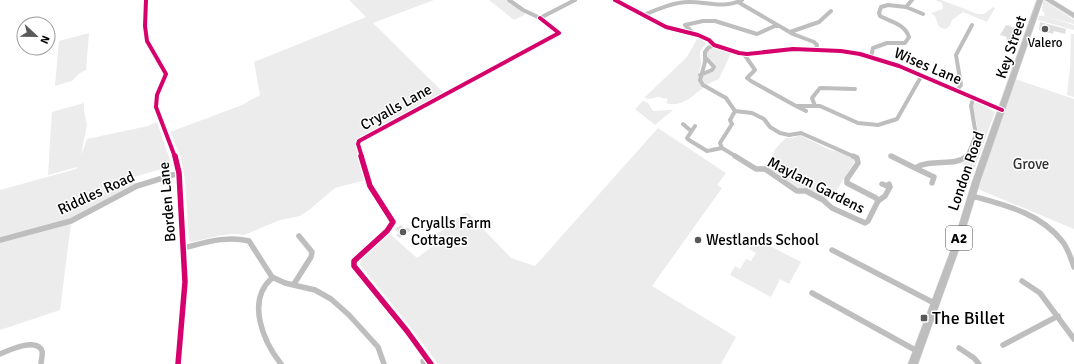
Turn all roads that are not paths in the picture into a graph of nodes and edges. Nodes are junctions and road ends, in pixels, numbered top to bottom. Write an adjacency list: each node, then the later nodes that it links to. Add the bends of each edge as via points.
1 (146, 0): 41 (street, Borden Lane, via 148,42 164,66 166,74 157,95 156,107 174,151)
2 (509, 0): 16 (street)
3 (575, 0): 16 (street)
4 (615, 0): 14 (street, Wises Lane)
5 (912, 0): 10 (street)
6 (1048, 0): 15 (highway)
7 (1056, 0): 12 (highway)
8 (740, 1): 14 (street, via 723,5 679,3); 17 (street)
9 (1038, 1): 31 (main road, Key Street / A2)
10 (906, 7): 13 (street); 25 (street, via 881,6 880,16 901,26 908,32 909,37 905,43 873,48)
11 (831, 11): 19 (street, via 818,22)
12 (1074, 12)
13 (923, 14)
14 (644, 15): 20 (street, Wises Lane, via 666,27)
15 (1074, 16)
16 (540, 18): 66 (street, Cryalls Lane, via 559,33 359,141 358,144 370,186 393,222 389,231 358,256 354,266)
17 (777, 25): 19 (street); 20 (street, via 757,34 715,21 685,25)
18 (972, 25): 29 (street, via 956,55 961,85)
19 (790, 32): 22 (street, via 818,45)
20 (694, 34): 21 (street, Wises Lane)
21 (714, 45): 23 (street, Wises Lane); 24 (street, via 708,48)
22 (816, 50): 23 (street, Wises Lane, via 775,50); 25 (street, Wises Lane, via 840,51)
23 (744, 54): 32 (street, via 755,70 747,78)
24 (705, 57): 26 (street); 26 (street, via 714,67)
25 (871, 57): 27 (street, Wises Lane)
26 (700, 75): 35 (street, via 703,85 726,98)
27 (922, 75): 29 (street, Wises Lane); 33 (street, via 899,116 891,122 878,125 863,124)
28 (855, 89): 33 (street, via 820,88 812,98)
29 (956, 91): 30 (street, Wises Lane)
30 (973, 99): 34 (street, Wises Lane); 40 (street, via 970,106 976,135 967,157 958,161 924,162)
31 (1006, 100): 34 (main road, London Road / A2)
32 (796, 106): 33 (street); 36 (street)
33 (815, 106)
34 (1002, 110): 44 (main road, London Road / A2)
35 (735, 111): 38 (street, via 730,120 732,124 720,143); 45 (street, Maylam Gardens, via 750,112 768,122 771,128 786,135 801,133 853,155 858,163 847,183)
36 (806, 111)
37 (683, 124): 38 (street, via 693,128 687,138 702,148 710,151)
38 (722, 148): 45 (street, Maylam Gardens, via 756,169 764,169 797,191 806,191 832,208 863,222 868,221)
39 (891, 156): 40 (street)
40 (915, 168): 42 (street, via 934,177)
41 (179, 173): 47 (street, Riddles Road, via 138,186 71,221); 48 (street, Borden Lane)
42 (932, 183)
43 (882, 184): 45 (street, via 889,185 884,196)
44 (972, 196): 50 (street, via 1010,206 1041,221 1063,242); 55 (main road, London Road / A2)
45 (878, 201)
46 (299, 236): 53 (street, via 312,252)
47 (0, 240)
48 (183, 248): 51 (street, via 231,239 250,242); 63 (street, Borden Lane, via 185,282)
49 (832, 250): 55 (street)
50 (1074, 266)
51 (272, 278): 53 (street); 64 (street, via 264,285 259,298 260,314 264,333)
52 (1022, 281): 56 (street, via 1035,288)
53 (294, 284): 65 (street, via 323,294 339,306 378,347)
54 (812, 292): 60 (street)
55 (936, 304): 60 (main road, London Road / A2)
56 (1058, 316): 57 (street); 58 (street)
57 (1074, 339)
58 (1003, 345)
59 (959, 348): 68 (street)
60 (918, 351): 67 (main road, London Road / A2)
61 (0, 354): 62 (street, via 24,345 36,345 42,352)
62 (41, 364)
63 (178, 364)
64 (281, 364)
65 (384, 364)
66 (431, 364)
67 (913, 364)
68 (979, 364)

